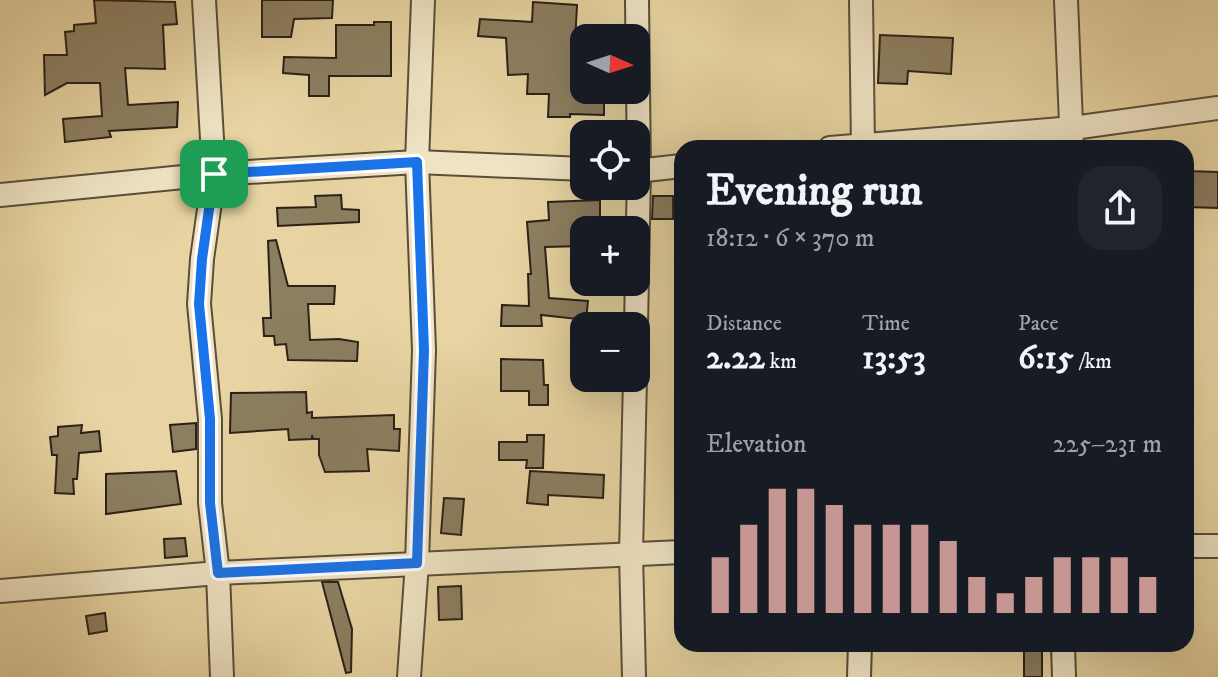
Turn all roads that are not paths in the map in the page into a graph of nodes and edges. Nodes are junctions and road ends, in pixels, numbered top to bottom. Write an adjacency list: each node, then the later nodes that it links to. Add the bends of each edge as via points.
1 (204, 0): 15 (street)
2 (423, 0): 11 (street)
3 (637, 0): 7 (street)
4 (861, 0): 9 (street)
5 (1066, 0): 8 (street)
6 (1218, 108): 8 (street)
7 (637, 120)
8 (1072, 138): 10 (street)
9 (863, 140)
10 (1020, 140)
11 (417, 162): 13 (street); 15 (street); 24 (street, via 424,350)
12 (674, 167): 14 (street)
13 (570, 168)
14 (650, 170)
15 (214, 174): 16 (street); 25 (street, via 199,304)
16 (0, 195)
17 (637, 200): 18 (street)
18 (636, 312)
19 (635, 392): 23 (street)
20 (1194, 546): 21 (street)
21 (1218, 546)
22 (674, 552): 23 (street)
23 (631, 554): 24 (street); 31 (street)
24 (417, 563): 25 (street); 30 (street)
25 (218, 573): 26 (street); 29 (street)
26 (0, 591)
27 (860, 652): 32 (street)
28 (1063, 652): 33 (street)
29 (222, 677)
30 (409, 677)
31 (634, 677)
32 (859, 677)
33 (1064, 677)

